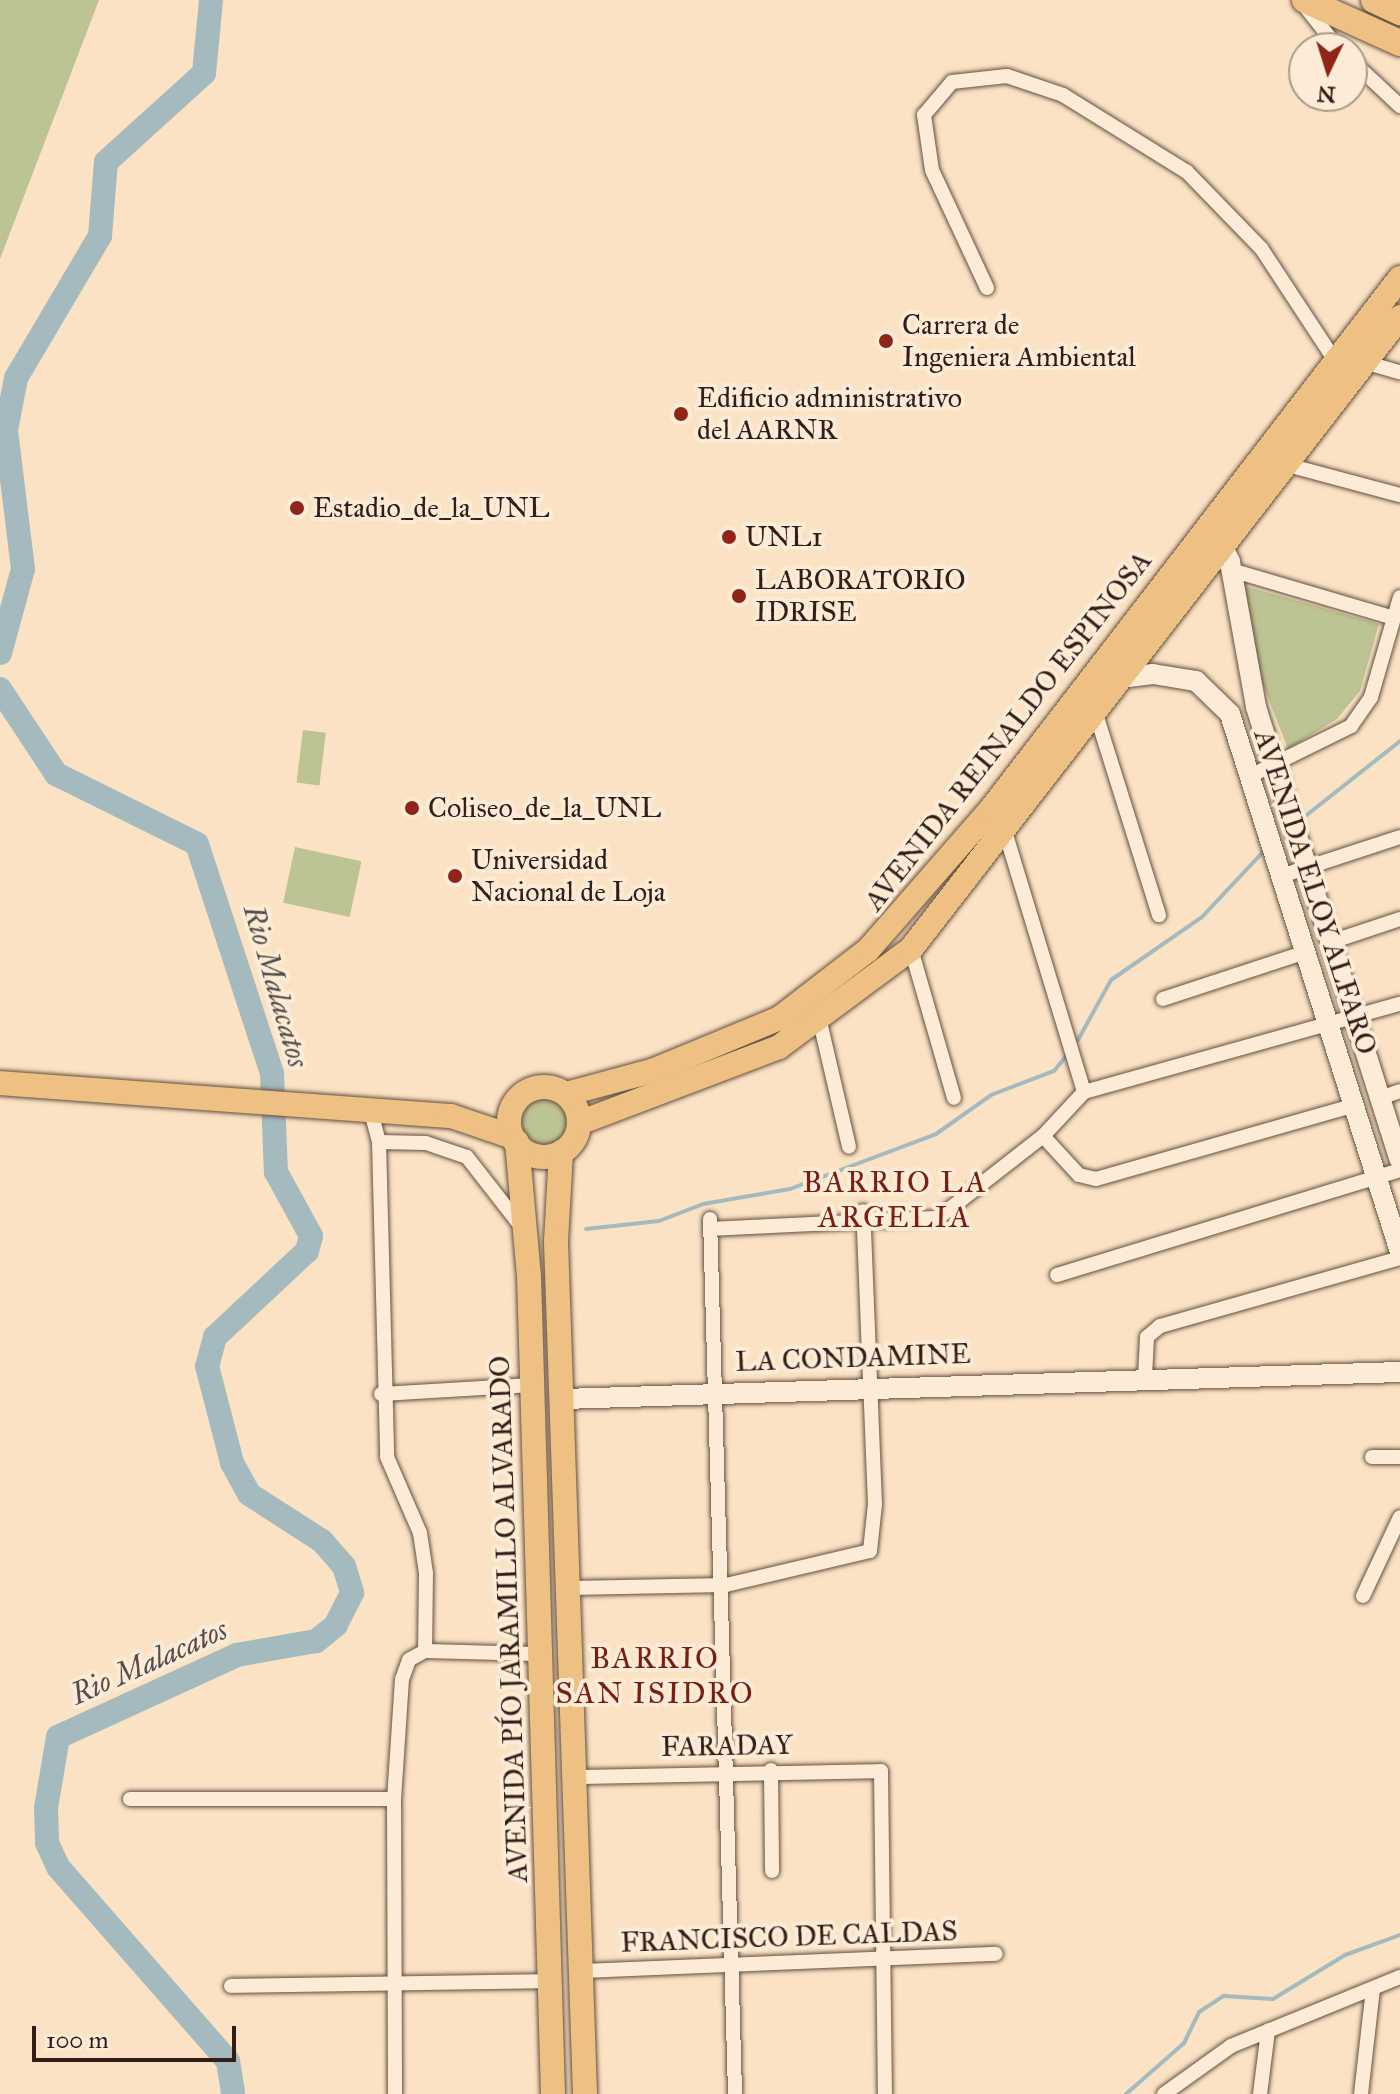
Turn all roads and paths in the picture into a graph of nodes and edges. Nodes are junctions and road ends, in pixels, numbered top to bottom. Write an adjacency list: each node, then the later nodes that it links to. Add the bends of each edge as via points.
1 (1303, 0): 4 (street); 5 (highway)
2 (1374, 0): 3 (highway)
3 (1400, 12)
4 (1326, 32)
5 (1400, 43)
6 (1368, 76): 7 (street)
7 (1400, 106)
8 (1400, 278): 11 (main road, AVENIDA REINALDO ESPINOSA)
9 (987, 288): 11 (street, via 932,170 924,115 952,82 1007,76 1063,95 1187,172 1261,248)
10 (1400, 317): 12 (main road, AVENIDA REINALDO ESPINOSA)
11 (1335, 360): 14 (street); 17 (main road, AVENIDA REINALDO ESPINOSA)
12 (1364, 362): 13 (street); 14 (main road, AVENIDA REINALDO ESPINOSA)
13 (1400, 372)
14 (1348, 383): 15 (main road, AVENIDA REINALDO ESPINOSA)
15 (1284, 464): 16 (street); 18 (main road, AVENIDA REINALDO ESPINOSA)
16 (1400, 495)
17 (1208, 525): 18 (street, AVENIDA ELOY ALFARO); 26 (main road, AVENIDA REINALDO ESPINOSA)
18 (1224, 545): 19 (street, AVENIDA ELOY ALFARO); 22 (main road, AVENIDA REINALDO ESPINOSA)
19 (1231, 570): 21 (street); 24 (street, AVENIDA ELOY ALFARO, via 1240,645)
20 (1400, 597): 21 (street)
21 (1394, 618): 24 (street, via 1371,697 1351,726)
22 (1120, 678): 23 (main road, AVENIDA REINALDO ESPINOSA); 25 (street, AVENIDA ELOY ALFARO, via 1153,674 1196,681 1212,692 1230,714)
23 (1095, 711): 26 (main road, AVENIDA REINALDO ESPINOSA); 30 (street)
24 (1275, 769): 25 (street); 28 (street, AVENIDA ELOY ALFARO)
25 (1250, 776): 29 (street, AVENIDA ELOY ALFARO)
26 (998, 818): 33 (main road, AVENIDA REINALDO ESPINOSA); 42 (street); 43 (main road, AVENIDA REINALDO ESPINOSA, via 892,927 803,1005 677,1062)
27 (1400, 837): 28 (street)
28 (1308, 868): 29 (street); 32 (street, AVENIDA ELOY ALFARO)
29 (1281, 876): 34 (street, AVENIDA ELOY ALFARO)
30 (1159, 915)
31 (1400, 919): 32 (street)
32 (1331, 942): 37 (street, AVENIDA ELOY ALFARO)
33 (911, 949): 38 (main road, AVENIDA REINALDO ESPINOSA); 45 (street)
34 (1306, 952): 35 (street); 39 (street, AVENIDA ELOY ALFARO)
35 (1163, 999)
36 (1400, 1004): 37 (street)
37 (1356, 1018): 39 (street); 46 (street, AVENIDA ELOY ALFARO)
38 (820, 1022): 50 (main road, AVENIDA REINALDO ESPINOSA, via 759,1056); 54 (street)
39 (1328, 1028): 42 (street); 47 (street, AVENIDA ELOY ALFARO)
40 (0, 1083): 48 (main road)
41 (1400, 1091): 46 (street)
42 (1084, 1092): 51 (street)
43 (566, 1094): 44 (main road, via 540,1087); 50 (main road)
44 (519, 1098): 49 (main road); 52 (main road, via 509,1119)
45 (954, 1098)
46 (1380, 1098): 56 (street, AVENIDA ELOY ALFARO)
47 (1353, 1106): 51 (street, via 1096,1179 1079,1175); 58 (street, AVENIDA ELOY ALFARO)
48 (371, 1112): 49 (main road); 53 (street)
49 (468, 1121): 52 (main road)
50 (579, 1123): 55 (main road)
51 (1043, 1136): 59 (street, via 938,1218)
52 (515, 1140): 55 (main road, via 537,1156); 60 (main road, AVENIDA PÍO JARAMILLO ALVARADO)
53 (379, 1142): 60 (street, via 426,1143 467,1157); 70 (street)
54 (849, 1147)
55 (561, 1152): 63 (main road)
56 (1400, 1160)
57 (1400, 1170): 58 (street)
58 (1377, 1178): 61 (street, AVENIDA ELOY ALFARO); 62 (street)
59 (864, 1218): 68 (street); 69 (street, via 710,1224)
60 (527, 1236): 64 (main road, AVENIDA PÍO JARAMILLO ALVARADO)
61 (1400, 1255): 66 (street, via 1160,1326 1147,1337)
62 (1057, 1275)
63 (557, 1292): 64 (main road); 71 (main road)
64 (529, 1293): 67 (main road, AVENIDA PÍO JARAMILLO ALVARADO)
65 (1400, 1372): 66 (street, LA CONDAMINE)
66 (1145, 1377): 68 (street, LA CONDAMINE)
67 (533, 1385): 70 (street); 75 (main road, AVENIDA PÍO JARAMILLO ALVARADO)
68 (870, 1386): 69 (street, LA CONDAMINE); 77 (street, via 872,1545 855,1560)
69 (721, 1390): 71 (street, LA CONDAMINE); 77 (street)
70 (381, 1394): 80 (street, via 387,1457 420,1533)
71 (564, 1399): 74 (main road)
72 (1372, 1457): 73 (street)
73 (1400, 1457)
74 (569, 1483): 75 (main road); 78 (main road)
75 (536, 1485): 81 (main road, AVENIDA PÍO JARAMILLO ALVARADO)
76 (1400, 1517): 79 (street)
77 (726, 1585): 78 (street); 85 (street)
78 (571, 1588): 82 (main road)
79 (1363, 1596)
80 (425, 1651): 81 (street); 88 (street, via 409,1660 402,1679)
81 (538, 1654): 83 (main road, AVENIDA PÍO JARAMILLO ALVARADO)
82 (572, 1685): 83 (main road); 86 (main road)
83 (540, 1686): 91 (main road, AVENIDA PÍO JARAMILLO ALVARADO)
84 (771, 1770): 85 (street, FARADAY); 89 (street); 93 (street, FARADAY, via 881,1771)
85 (730, 1771): 86 (street, FARADAY); 94 (street)
86 (575, 1777): 90 (main road)
87 (130, 1799): 88 (street)
88 (394, 1799): 98 (street)
89 (772, 1871)
90 (577, 1881): 91 (main road); 95 (main road)
91 (546, 1883): 97 (main road, AVENIDA PÍO JARAMILLO ALVARADO)
92 (996, 1954): 93 (street, FRANCISCO DE CALDAS)
93 (889, 1960): 94 (street, FRANCISCO DE CALDAS); 106 (street)
94 (734, 1965): 95 (street, FRANCISCO DE CALDAS); 105 (street)
95 (584, 1971): 103 (main road)
96 (1400, 1977): 100 (street)
97 (550, 1981): 98 (street); 102 (main road, AVENIDA PÍO JARAMILLO ALVARADO)
98 (397, 1982): 99 (street); 104 (street)
99 (231, 1986)
100 (1373, 1989): 101 (street); 109 (street)
101 (1268, 2031): 107 (street, via 1231,2046); 108 (street)
102 (553, 2086): 103 (main road)
103 (584, 2086)
104 (395, 2094)
105 (735, 2094)
106 (885, 2094)
107 (1164, 2094)
108 (1260, 2094)
109 (1361, 2094)

